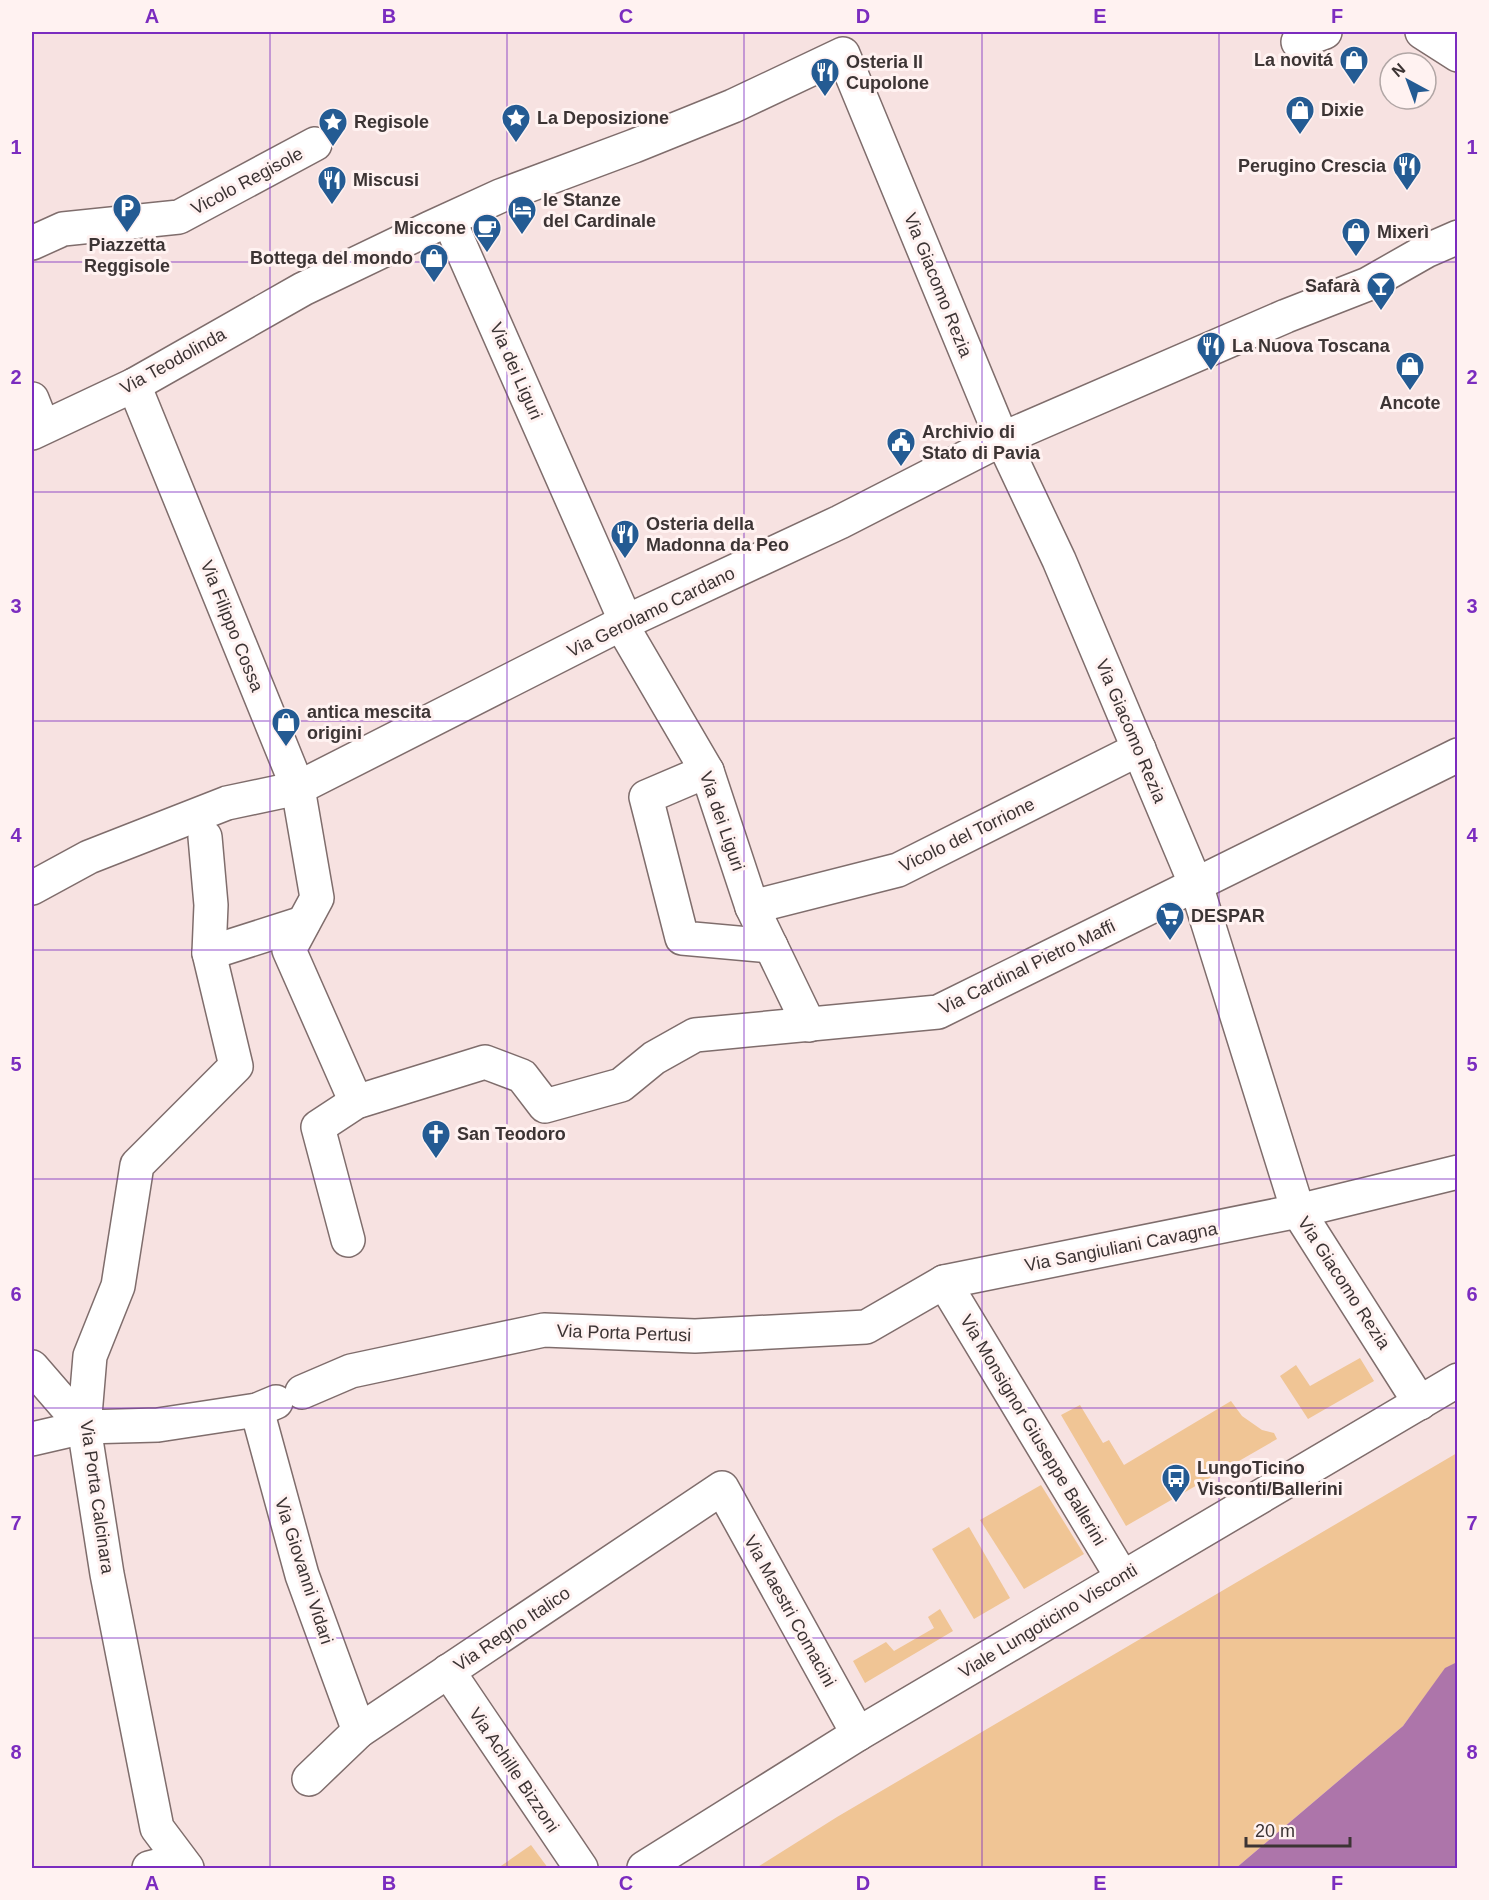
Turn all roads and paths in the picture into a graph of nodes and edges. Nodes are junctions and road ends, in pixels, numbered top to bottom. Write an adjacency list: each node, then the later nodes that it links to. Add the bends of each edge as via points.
1 (1422, 32): 3 (street)
2 (843, 54): 5 (street, Via Teodolinda, via 734,106); 10 (street, Via Giacomo Rezia)
3 (1458, 55)
4 (315, 144): 7 (street, Vicolo Regisole, via 179,217 63,229)
5 (449, 219): 8 (street, Via Teodolinda, via 312,285); 11 (street, Via dei Liguri)
6 (1458, 237): 10 (street, Via Gerolamo Cardano, via 1368,284)
7 (32, 243)
8 (134, 385): 9 (street, Via Teodolinda); 15 (street, Via Filippo Cossa)
9 (35, 420)
10 (1002, 440): 11 (street, Via Gerolamo Cardano, via 840,522); 12 (street, Via Giacomo Rezia, via 1059,560)
11 (624, 623): 14 (street, Via dei Liguri); 15 (street, Via Gerolamo Cardano)
12 (1139, 749): 17 (street, Via Giacomo Rezia); 19 (street, Vicolo del Torrione, via 898,870)
13 (1458, 756): 17 (street, Via Cardinal Pietro Maffi)
14 (707, 771): 19 (street, Via dei Liguri); 21 (street, via 646,797 682,938)
15 (298, 788): 18 (street, Via Gerolamo Cardano, via 227,803 89,857); 20 (street, Via Filippo Cossa, via 317,898)
16 (205, 837): 22 (street, Via Porta Calcinara, via 211,905)
17 (1196, 885): 23 (street, Via Cardinal Pietro Maffi, via 938,1012); 26 (street, Via Giacomo Rezia)
18 (32, 888)
19 (752, 907): 21 (street, Via dei Liguri)
20 (303, 923): 22 (street); 24 (street, Via Filippo Cossa, via 289,950)
21 (771, 945): 23 (street, Via dei Liguri)
22 (209, 953): 33 (street, Via Porta Calcinara, via 236,1066 137,1165 118,1286 90,1356)
23 (809, 1025): 24 (street, Via Cardinal Pietro Maffi, via 695,1035 654,1058 621,1085 545,1106 522,1076 485,1062)
24 (356, 1102): 27 (street, via 318,1127)
25 (1458, 1172): 26 (street, Via Sangiuliani Cavagna)
26 (1298, 1211): 28 (street, Via Sangiuliani Cavagna); 32 (street, Via Giacomo Rezia)
27 (348, 1240)
28 (944, 1282): 31 (street, Via Porta Pertusi, via 866,1327 695,1336 544,1330 351,1371); 36 (street, Via Monsignor Giuseppe Ballerini)
29 (32, 1367): 33 (street)
30 (1458, 1380): 32 (street, Viale Lungoticino Visconti)
31 (278, 1401): 33 (street, Via Porta Pertusi, via 159,1425); 38 (street, Via Giovanni Vidari, via 302,1575)
32 (1420, 1402): 36 (street, Viale Lungoticino Visconti)
33 (84, 1427): 34 (street, Via Porta Pertusi); 41 (street, Via Porta Calcinara, via 107,1574 157,1828)
34 (32, 1438)
35 (722, 1488): 37 (street, Via Regno Italico); 39 (street, Via Maestri Comacini)
36 (1122, 1577): 39 (street, Viale Lungoticino Visconti)
37 (448, 1671): 38 (street, Via Regno Italico); 43 (street, Via Achille Bizzoni)
38 (359, 1731): 40 (street, Via Regno Italico)
39 (858, 1734): 44 (street, Viale Lungoticino Visconti)
40 (309, 1779)
41 (183, 1864): 42 (street)
42 (149, 1869)
43 (581, 1869)
44 (644, 1869)

